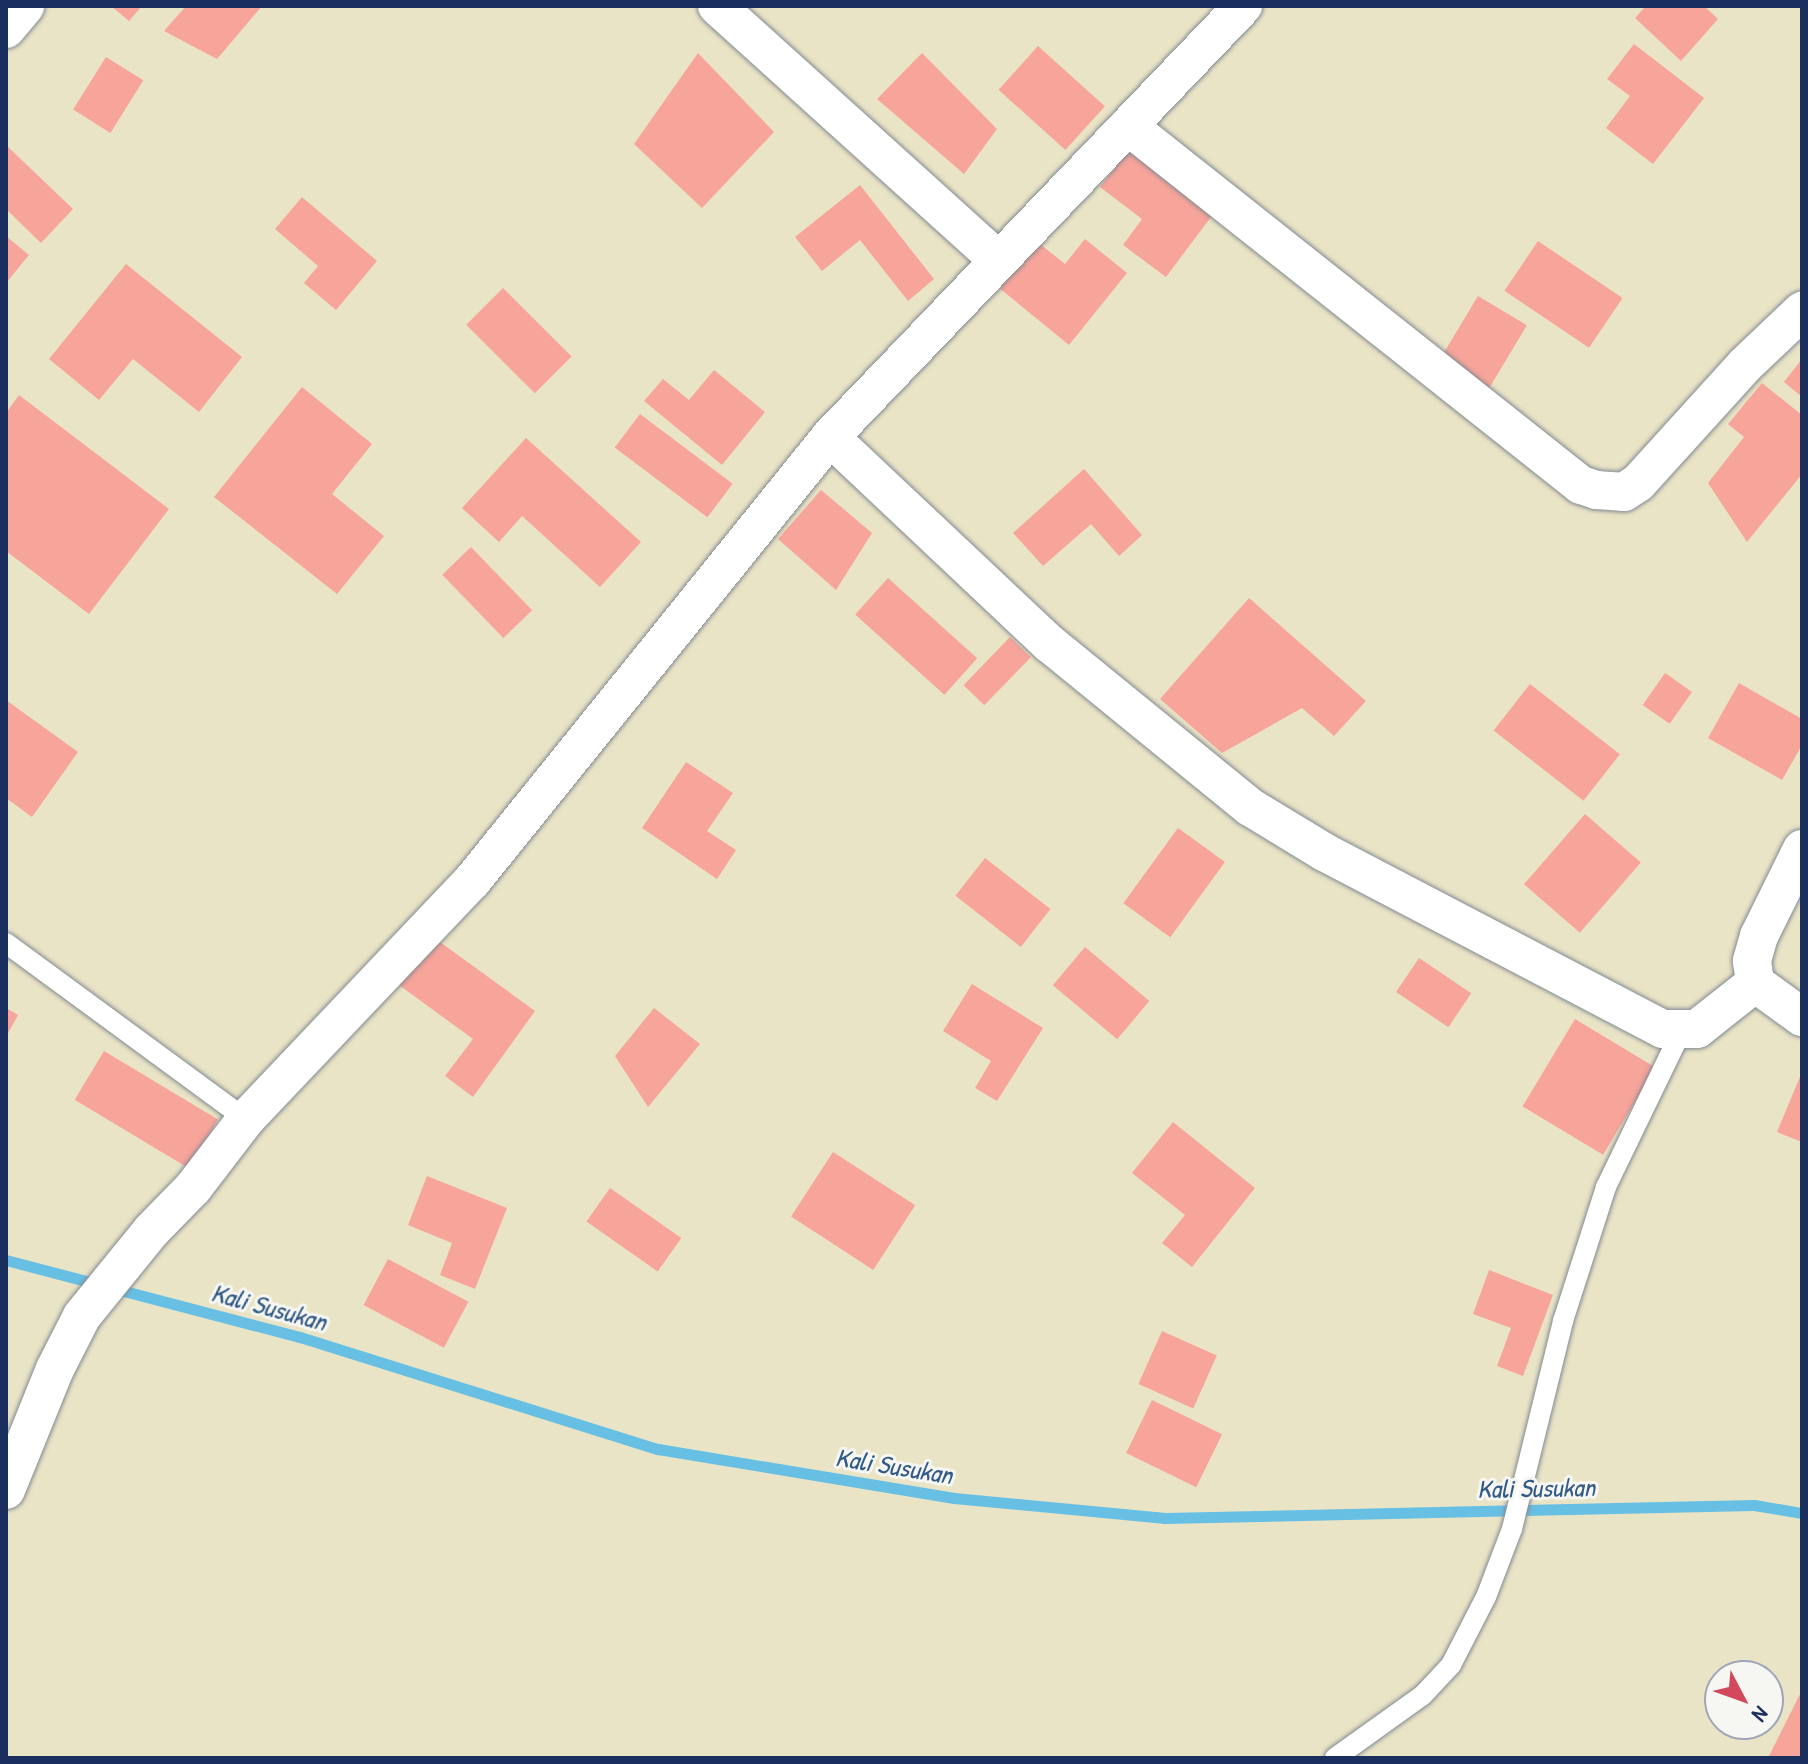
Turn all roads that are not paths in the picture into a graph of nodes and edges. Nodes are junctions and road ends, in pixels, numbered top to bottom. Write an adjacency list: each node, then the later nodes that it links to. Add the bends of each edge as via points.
1 (25, 6): 4 (street)
2 (717, 6): 6 (street)
3 (1243, 6): 5 (street)
4 (6, 29)
5 (1128, 126): 6 (street); 7 (street, via 1581,485 1596,490 1624,492 1638,483)
6 (998, 260): 8 (street)
7 (1802, 311)
8 (830, 437): 13 (street, via 1050,644 1250,807 1338,860 1663,1029); 14 (street, via 472,881)
9 (1802, 849): 11 (street, via 1759,936 1752,961)
10 (6, 943): 14 (lane)
11 (1755, 983): 12 (street); 13 (street, via 1697,1029)
12 (1802, 1017)
13 (1681, 1032): 16 (lane, via 1606,1187 1563,1321 1512,1529 1486,1597 1451,1665 1423,1695)
14 (246, 1119): 15 (street, via 82,1316)
15 (6, 1490)
16 (1335, 1758)

